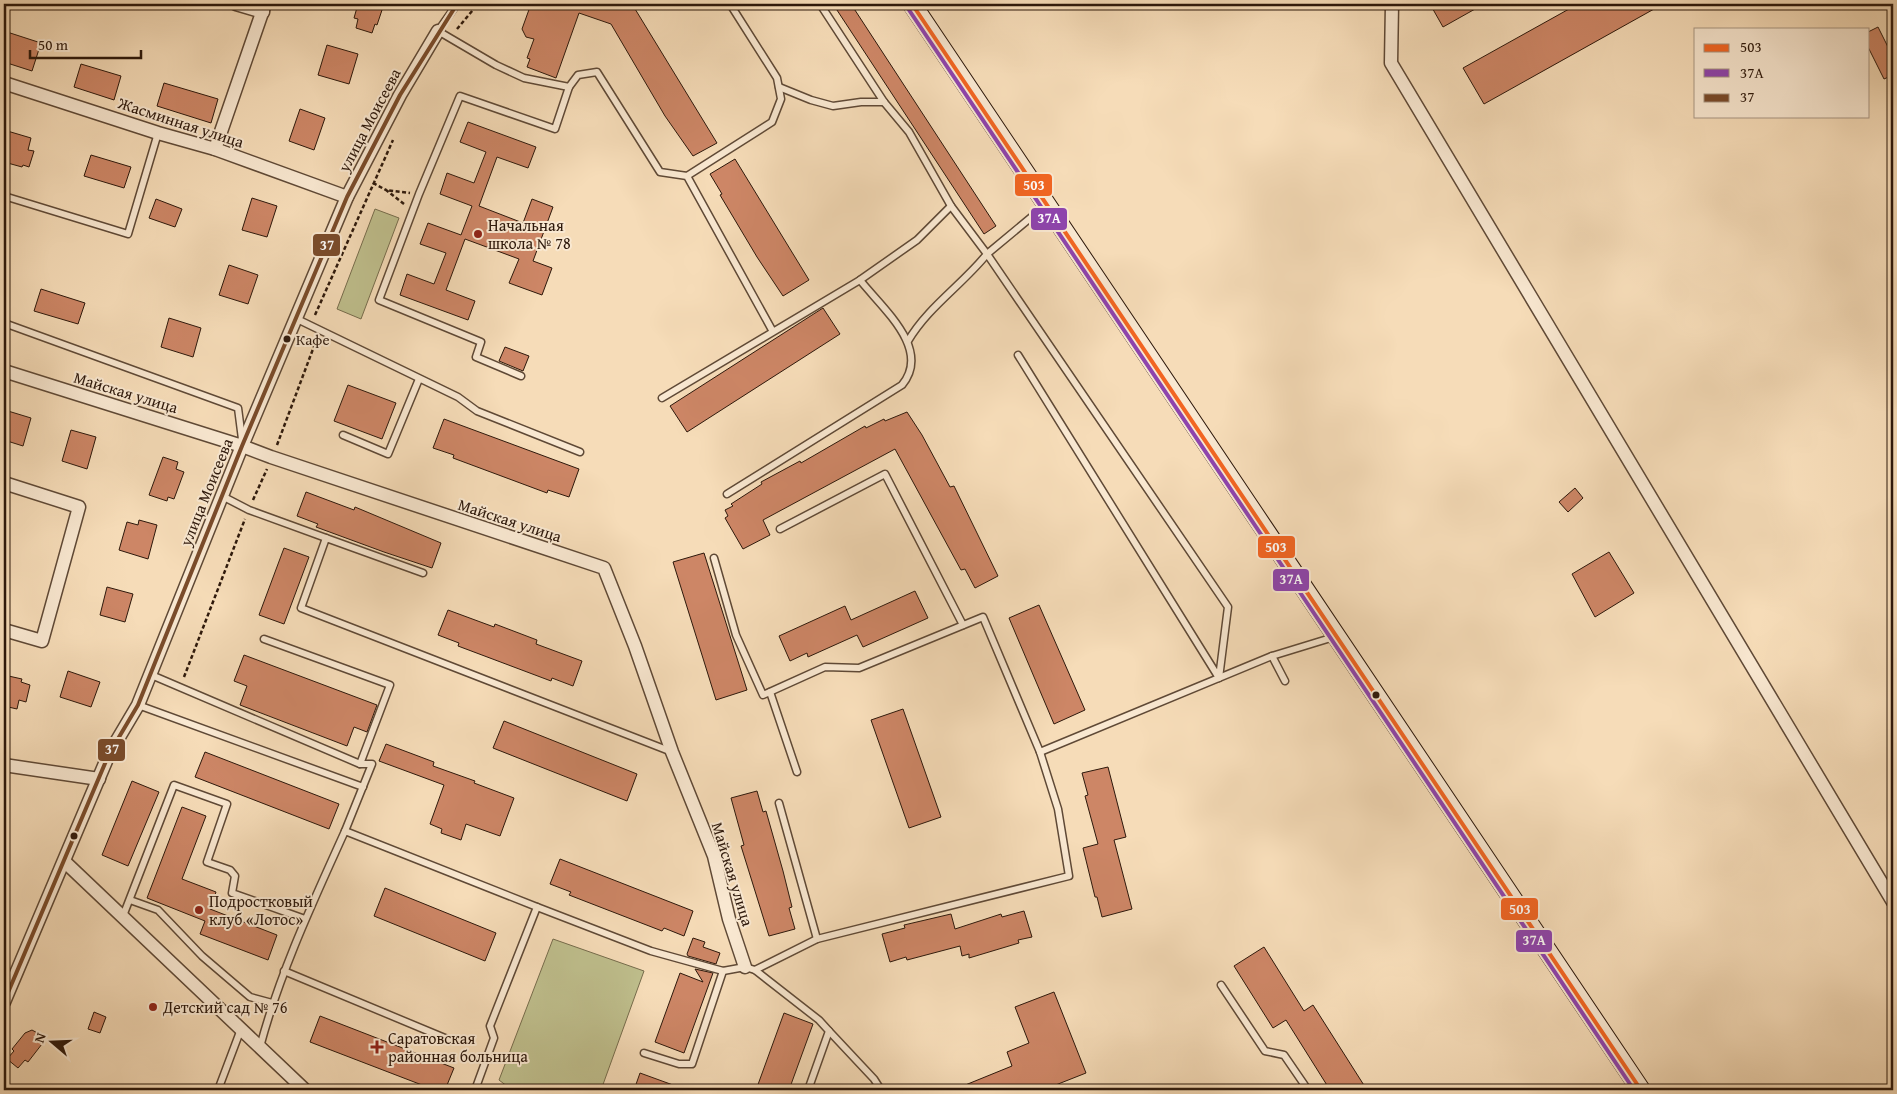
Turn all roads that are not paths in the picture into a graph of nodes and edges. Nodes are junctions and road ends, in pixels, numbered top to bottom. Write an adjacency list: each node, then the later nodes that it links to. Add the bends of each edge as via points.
1 (236, 4): 7 (street)
2 (457, 4): 8 (lane, улица Моисеева)
3 (730, 4): 11 (lane, via 777,78)
4 (820, 4): 12 (lane)
5 (912, 4): 18 (main road)
6 (1392, 4): 62 (street, via 1391,62)
7 (264, 8): 14 (street)
8 (438, 31): 10 (lane, via 524,78); 17 (street, улица Моисеева, via 400,95)
9 (4, 82): 13 (street, Жасминная улица)
10 (569, 87): 15 (lane, via 578,75 597,72 660,172); 28 (lane, via 555,129 460,96 379,300 481,342 476,357)
11 (779, 87): 12 (lane, via 833,106); 15 (lane, via 781,99 772,122)
12 (884, 102): 19 (lane, via 909,132)
13 (158, 133): 14 (street, Жасминная улица); 16 (lane, via 128,234)
14 (215, 149): 17 (street, Жасминная улица)
15 (687, 176): 24 (lane)
16 (4, 196)
17 (347, 197): 22 (street, улица Моисеева)
18 (1046, 204): 20 (lane); 43 (main road)
19 (951, 206): 20 (lane); 21 (lane, via 917,240)
20 (987, 254): 25 (lane, via 918,324); 47 (lane, via 1228,607)
21 (860, 280): 24 (lane); 25 (lane)
22 (297, 319): 29 (lane); 32 (street, улица Моисеева)
23 (4, 324): 32 (lane, via 238,408)
24 (772, 330): 30 (lane)
25 (908, 341): 35 (lane, via 913,363 910,375 902,385)
26 (1018, 355): 47 (lane)
27 (4, 371): 32 (street, Майская улица)
28 (521, 376)
29 (419, 378): 31 (lane, via 388,454); 33 (lane, via 458,397 477,411)
30 (662, 398)
31 (343, 435)
32 (242, 446): 36 (street, улица Моисеева); 51 (street, Майская улица, via 604,568)
33 (580, 452)
34 (4, 483): 42 (street, via 79,507 42,640)
35 (727, 494)
36 (222, 496): 38 (lane, via 249,510); 46 (street, улица Моисеева)
37 (780, 529): 41 (lane, via 885,474)
38 (326, 538): 40 (lane); 51 (lane, via 301,608)
39 (714, 558): 49 (lane, via 736,635 763,695)
40 (423, 573)
41 (963, 625): 49 (lane, via 859,668 824,667); 52 (lane, via 983,617)
42 (4, 630)
43 (1338, 636): 45 (lane); 84 (main road)
44 (264, 639): 53 (lane, via 390,685)
45 (1272, 656): 47 (lane); 48 (lane)
46 (149, 674): 50 (street, улица Моисеева); 53 (lane)
47 (1219, 678): 52 (lane)
48 (1285, 681)
49 (770, 692): 55 (lane)
50 (138, 705): 56 (street, улица Моисеева, via 109,754); 57 (lane)
51 (672, 752): 67 (street, Майская улица, via 714,856 729,919)
52 (1040, 752): 66 (lane, via 1058,809 1069,876)
53 (360, 764): 57 (lane, via 372,764)
54 (4, 765): 56 (street)
55 (797, 772)
56 (99, 779): 60 (street, улица Моисеева)
57 (363, 787): 59 (lane)
58 (779, 803): 66 (lane)
59 (345, 831): 63 (lane); 65 (lane)
60 (65, 862): 64 (street); 71 (street, улица Моисеева)
61 (130, 900): 64 (lane); 65 (lane, via 174,785 227,804 207,862 230,870 235,876 232,893); 72 (lane, via 158,910 202,956 250,997)
62 (1893, 902)
63 (538, 907): 69 (lane, via 651,951); 80 (lane, via 490,1026 494,1038)
64 (123, 916): 73 (street)
65 (305, 919): 68 (lane)
66 (817, 939): 67 (lane)
67 (750, 968): 69 (lane); 74 (lane, via 820,1020)
68 (284, 971): 72 (lane); 75 (lane)
69 (722, 971): 77 (lane, via 692,1064 679,1064)
70 (1222, 985): 83 (lane, via 1265,1051 1284,1055)
71 (4, 1002)
72 (272, 1003): 76 (lane)
73 (241, 1029): 76 (street); 78 (lane)
74 (829, 1031): 81 (lane); 82 (lane)
75 (452, 1041)
76 (260, 1047): 79 (street)
77 (644, 1053)
78 (218, 1090)
79 (305, 1090)
80 (474, 1090)
81 (808, 1090)
82 (881, 1090)
83 (1308, 1090)
84 (1641, 1090)

